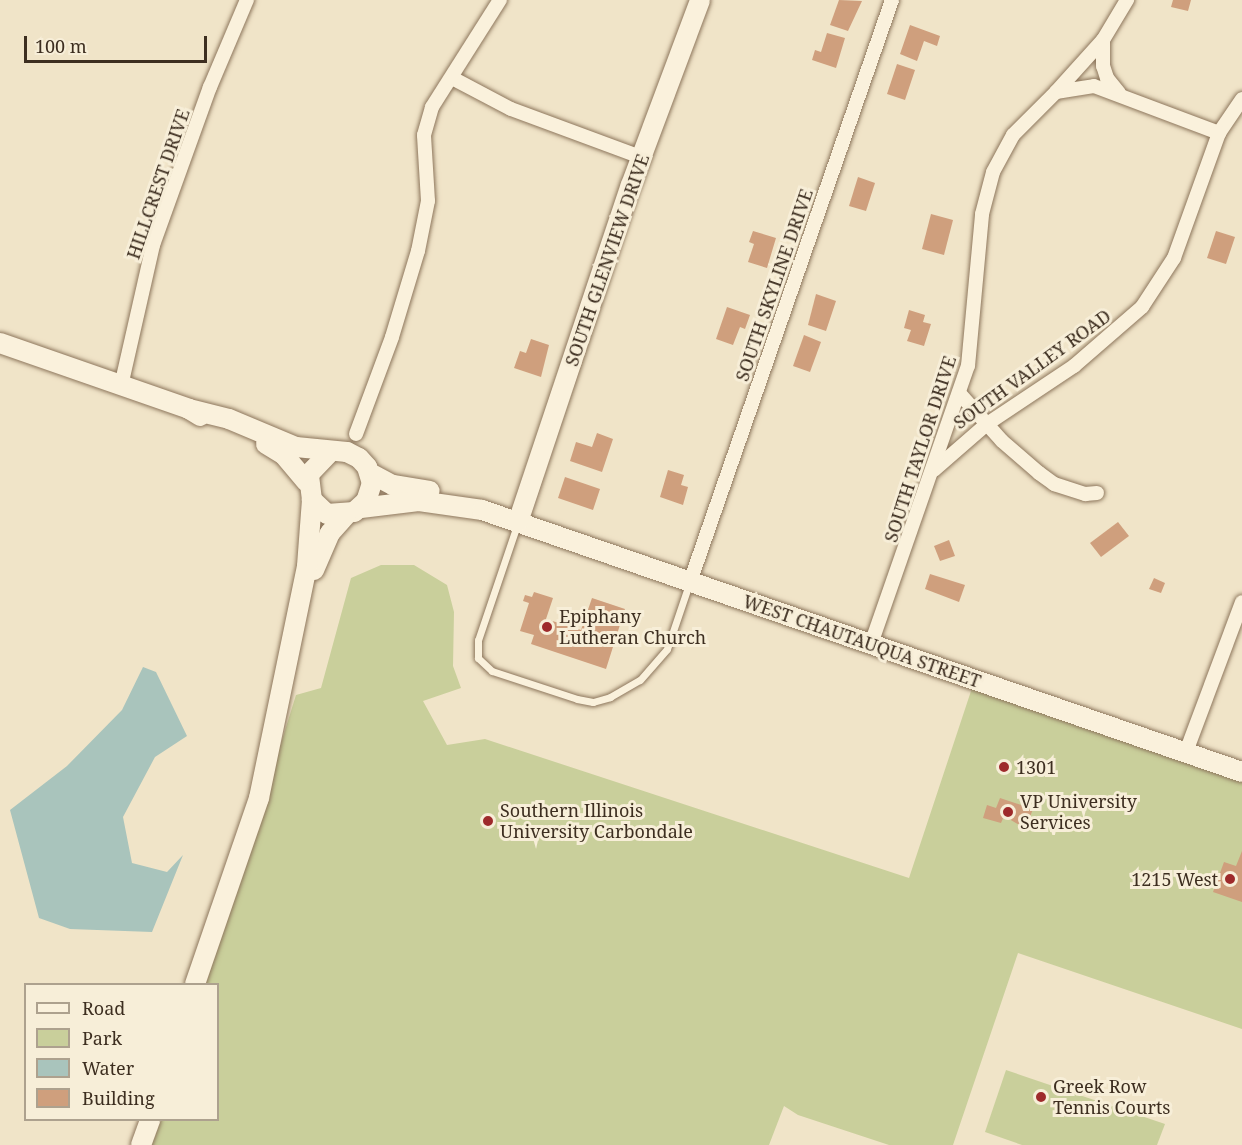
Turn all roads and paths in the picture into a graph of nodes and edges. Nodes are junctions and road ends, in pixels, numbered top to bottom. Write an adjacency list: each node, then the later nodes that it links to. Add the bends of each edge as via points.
1 (248, 0): 14 (street, HILLCREST DRIVE, via 210,87 153,245)
2 (500, 0): 7 (street)
3 (700, 0): 12 (street, SOUTH GLENVIEW DRIVE)
4 (892, 0): 27 (street, SOUTH SKYLINE DRIVE)
5 (1127, 0): 6 (street)
6 (1103, 40): 8 (street, SOUTH TAYLOR DRIVE); 9 (street, via 1103,66)
7 (454, 79): 12 (street, via 510,109); 18 (street, via 432,107 424,135 428,201 418,250 392,337)
8 (1056, 92): 9 (street, via 1094,86); 15 (street, SOUTH TAYLOR DRIVE, via 1013,135 993,172 982,214 968,366)
9 (1119, 93): 11 (street)
10 (1242, 99): 11 (street, SOUTH VALLEY ROAD)
11 (1219, 133): 17 (street, SOUTH VALLEY ROAD, via 1174,258 1142,307 1074,366)
12 (641, 157): 26 (street, SOUTH GLENVIEW DRIVE)
13 (0, 344): 14 (street, WEST CHAUTAUQUA STREET)
14 (121, 386): 16 (street, WEST CHAUTAUQUA STREET)
15 (958, 393): 17 (street); 20 (street, SOUTH TAYLOR DRIVE)
16 (189, 409): 19 (street, WEST CHAUTAUQUA STREET, via 229,419 296,447); 22 (street, WEST CHAUTAUQUA STREET, via 276,450)
17 (987, 424): 20 (street, SOUTH VALLEY ROAD); 23 (street, via 1054,484 1084,494)
18 (356, 434)
19 (329, 453): 21 (street, WEST CHAUTAUQUA STREET, via 353,454); 22 (street, via 314,464)
20 (932, 471): 30 (street, SOUTH TAYLOR DRIVE)
21 (370, 473): 24 (street, WEST CHAUTAUQUA STREET, via 393,485 457,498); 25 (street, via 370,494)
22 (310, 491): 25 (street, WEST CHAUTAUQUA STREET, via 327,513); 29 (street, via 310,545)
23 (1096, 493)
24 (482, 510): 25 (street, WEST CHAUTAUQUA STREET, via 419,501); 26 (street, WEST CHAUTAUQUA STREET)
25 (353, 511): 29 (street, via 326,540)
26 (518, 522): 27 (street, WEST CHAUTAUQUA STREET); 27 (lane, via 478,640 478,658 492,671 577,699 593,702 610,697 640,680 667,648)
27 (690, 582): 30 (street, WEST CHAUTAUQUA STREET)
28 (1242, 602): 31 (street)
29 (297, 621): 33 (street, via 259,798)
30 (871, 644): 31 (street, WEST CHAUTAUQUA STREET)
31 (1185, 752): 32 (street, WEST CHAUTAUQUA STREET)
32 (1242, 772)
33 (195, 983)
34 (149, 1121): 35 (street)
35 (141, 1145)

